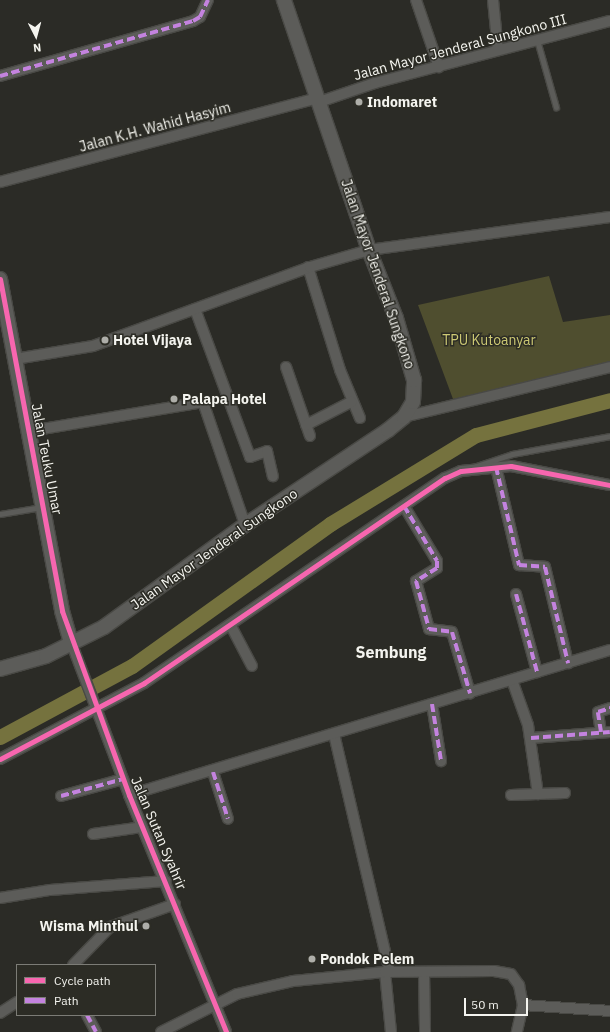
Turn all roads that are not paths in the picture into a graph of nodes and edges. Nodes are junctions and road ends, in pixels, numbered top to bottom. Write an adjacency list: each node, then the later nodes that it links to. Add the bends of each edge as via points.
1 (208, 0): 9 (street, via 200,17 193,21)
2 (284, 0): 10 (main road, Jalan Mayor Jenderal Sungkono)
3 (416, 0): 8 (street)
4 (493, 0): 7 (street)
5 (610, 21): 6 (street, Jalan Mayor Jenderal Sungkono III)
6 (536, 40): 7 (street, Jalan Mayor Jenderal Sungkono III); 11 (lane)
7 (498, 50): 8 (street, Jalan Mayor Jenderal Sungkono III)
8 (439, 67): 10 (street, Jalan Mayor Jenderal Sungkono III)
9 (0, 76)
10 (318, 100): 12 (street, Jalan K.H. Wahid Hasyim); 14 (main road, Jalan Mayor Jenderal Sungkono)
11 (556, 106)
12 (0, 182)
13 (610, 217): 14 (street)
14 (369, 250): 15 (street); 22 (main road, Jalan Mayor Jenderal Sungkono, via 396,318 414,380 413,402)
15 (308, 267): 17 (street); 21 (street)
16 (0, 279): 18 (main road, Jalan Teuku Umar)
17 (195, 309): 18 (street, via 85,348); 30 (street, via 250,457 267,451)
18 (15, 359): 25 (main road, Jalan Teuku Umar)
19 (286, 367): 24 (street)
20 (610, 367): 22 (street)
21 (351, 402): 23 (street); 24 (street)
22 (404, 417): 35 (main road, Jalan Mayor Jenderal Sungkono)
23 (360, 418)
24 (306, 425): 26 (street)
25 (30, 431): 33 (main road, Jalan Teuku Umar); 35 (street, via 202,402)
26 (310, 436)
27 (610, 436): 29 (lane, via 512,454)
28 (496, 467): 29 (street); 31 (street, via 526,468); 40 (street, via 519,566 545,567)
29 (461, 471): 32 (street, via 445,478)
30 (273, 476)
31 (610, 485)
32 (404, 506): 37 (street); 45 (street, via 437,561 433,571 416,581 429,629 452,632)
33 (44, 507): 34 (lane); 38 (main road, Jalan Teuku Umar, via 62,611)
34 (0, 514)
35 (245, 525): 38 (main road, Jalan Mayor Jenderal Sungkono, via 104,626)
36 (516, 594): 43 (street)
37 (231, 626): 41 (street); 48 (street)
38 (71, 642): 42 (main road, Jalan Mayor Jenderal Sungkono, via 46,656); 48 (street, Jalan Sutan Syahrir)
39 (610, 650): 40 (street)
40 (568, 662): 43 (street)
41 (252, 666)
42 (0, 669)
43 (537, 672): 44 (street)
44 (512, 680): 45 (street); 51 (street)
45 (470, 693): 46 (street)
46 (432, 704): 50 (street); 53 (street)
47 (610, 708): 49 (street, via 598,712)
48 (96, 709): 52 (street); 55 (street, Jalan Sutan Syahrir)
49 (605, 732): 51 (street)
50 (334, 734): 54 (street); 68 (street)
51 (531, 738): 57 (street)
52 (0, 759)
53 (441, 761)
54 (213, 772): 58 (street); 61 (street)
55 (123, 778): 58 (street, Jalan Sutan Syahrir); 60 (street)
56 (565, 793): 57 (street)
57 (538, 794): 59 (street)
58 (129, 795): 62 (street, Jalan Sutan Syahrir)
59 (511, 795)
60 (61, 796)
61 (228, 819)
62 (142, 827): 63 (street); 64 (street, Jalan Sutan Syahrir)
63 (93, 834)
64 (166, 881): 65 (street, via 50,890); 66 (street, Jalan Sutan Syahrir)
65 (0, 898)
66 (175, 904): 67 (street, via 110,927); 71 (street, Jalan Sutan Syahrir)
67 (74, 964)
68 (388, 972): 69 (street); 71 (street, via 293,981); 79 (street)
69 (424, 972): 72 (street, via 505,972 517,980); 80 (street)
70 (16, 1003): 74 (street)
71 (215, 1003): 77 (street); 78 (street, Jalan Sutan Syahrir)
72 (523, 1005): 73 (street); 81 (street)
73 (610, 1011)
74 (0, 1013)
75 (88, 1016): 76 (street)
76 (96, 1032)
77 (161, 1032)
78 (226, 1032)
79 (391, 1032)
80 (425, 1032)
81 (517, 1032)

